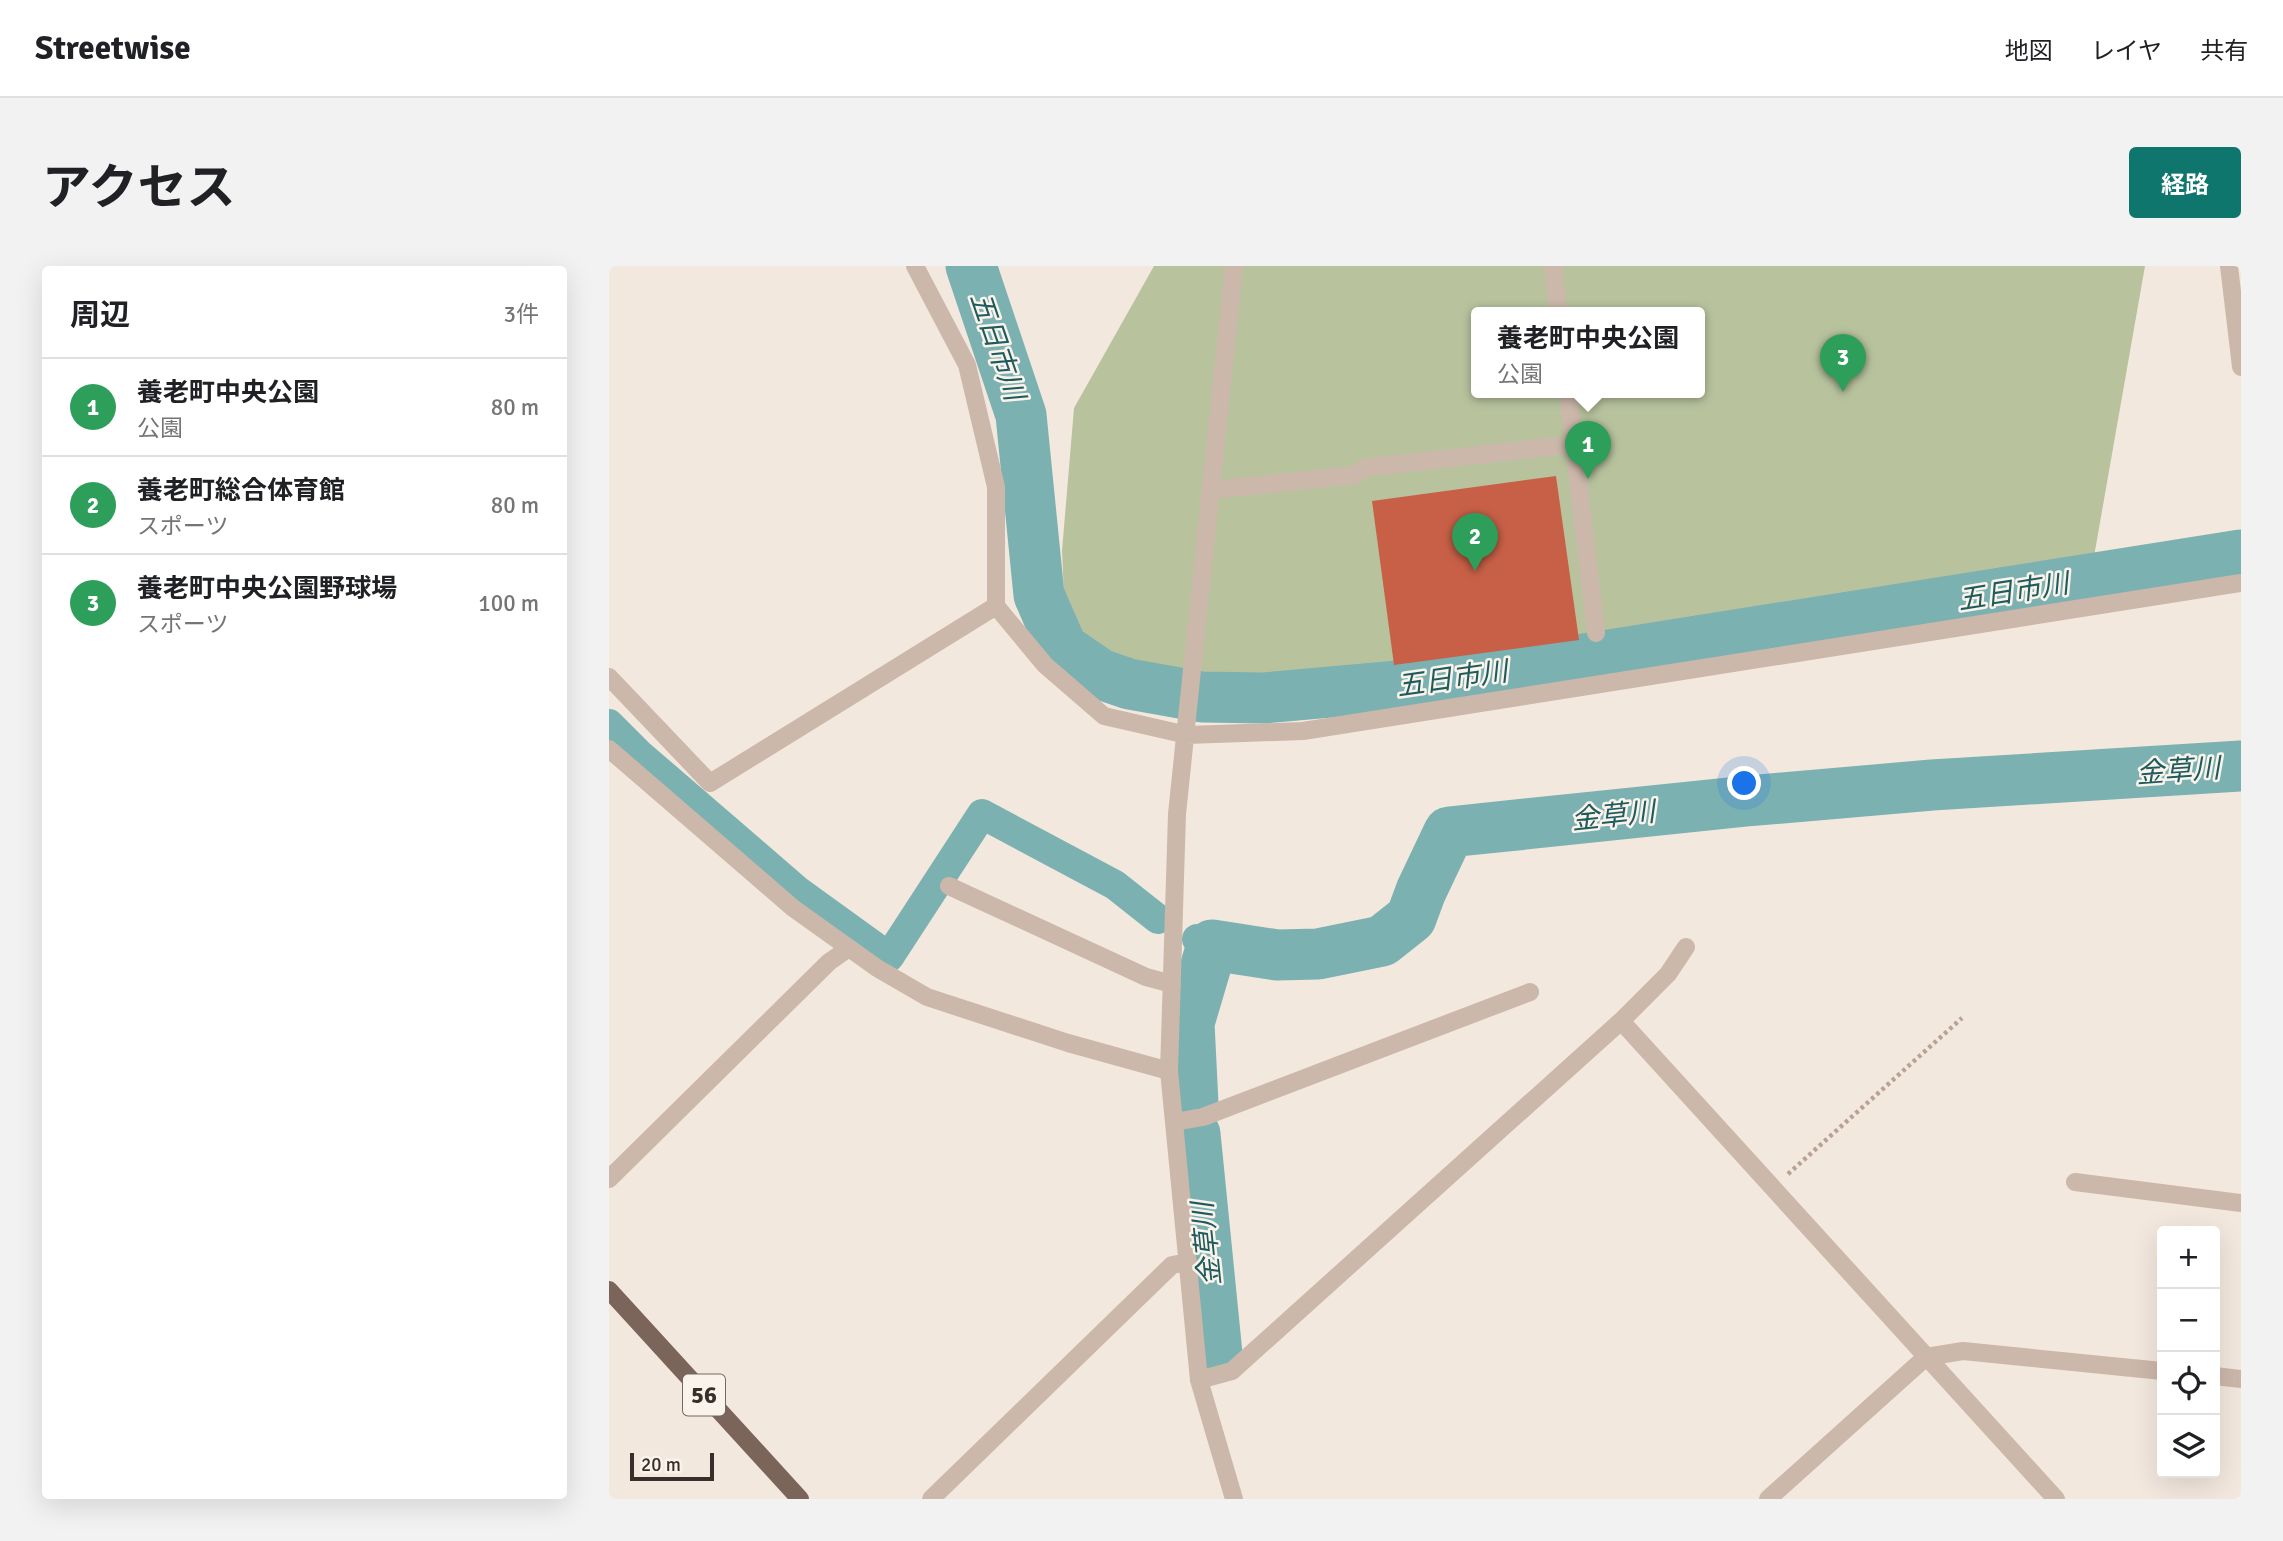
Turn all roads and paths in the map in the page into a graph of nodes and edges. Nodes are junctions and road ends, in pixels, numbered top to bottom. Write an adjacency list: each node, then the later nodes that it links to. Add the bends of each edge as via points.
1 (915, 266): 11 (street, via 967,365 993,474)
2 (1234, 266): 9 (street)
3 (1553, 266): 5 (street)
4 (2229, 266): 6 (street)
5 (1557, 307)
6 (2241, 367)
7 (1569, 398): 8 (street)
8 (1574, 444): 9 (street); 12 (street)
9 (1212, 490): 14 (street)
10 (2241, 583): 14 (street, via 1303,731)
11 (996, 606): 13 (street, via 710,783); 14 (street, via 1045,665 1104,716)
12 (1596, 633)
13 (609, 677)
14 (1187, 735): 19 (street, via 1177,814)
15 (609, 749): 18 (street, via 793,908)
16 (949, 886): 19 (street)
17 (1686, 947): 22 (street, via 1668,974)
18 (849, 948): 23 (street, via 927,997); 25 (street, via 820,971)
19 (1172, 984): 23 (street)
20 (1530, 992): 24 (street, via 1203,1117)
21 (1962, 1018): 27 (path)
22 (1621, 1021): 27 (street); 35 (street, via 1231,1371)
23 (1169, 1071): 24 (street)
24 (1174, 1122): 29 (street)
25 (609, 1179)
26 (2075, 1182): 28 (street)
27 (1773, 1187): 31 (street)
28 (2241, 1203)
29 (1188, 1262): 35 (street); 37 (street, via 1172,1265)
30 (609, 1290): 36 (main road, 56)
31 (1926, 1357): 32 (street, via 1963,1351); 39 (street); 40 (street)
32 (2157, 1370)
33 (2220, 1377): 34 (street)
34 (2241, 1379)
35 (1199, 1380): 38 (street)
36 (800, 1499)
37 (930, 1499)
38 (1234, 1499)
39 (1768, 1499)
40 (2056, 1499)

